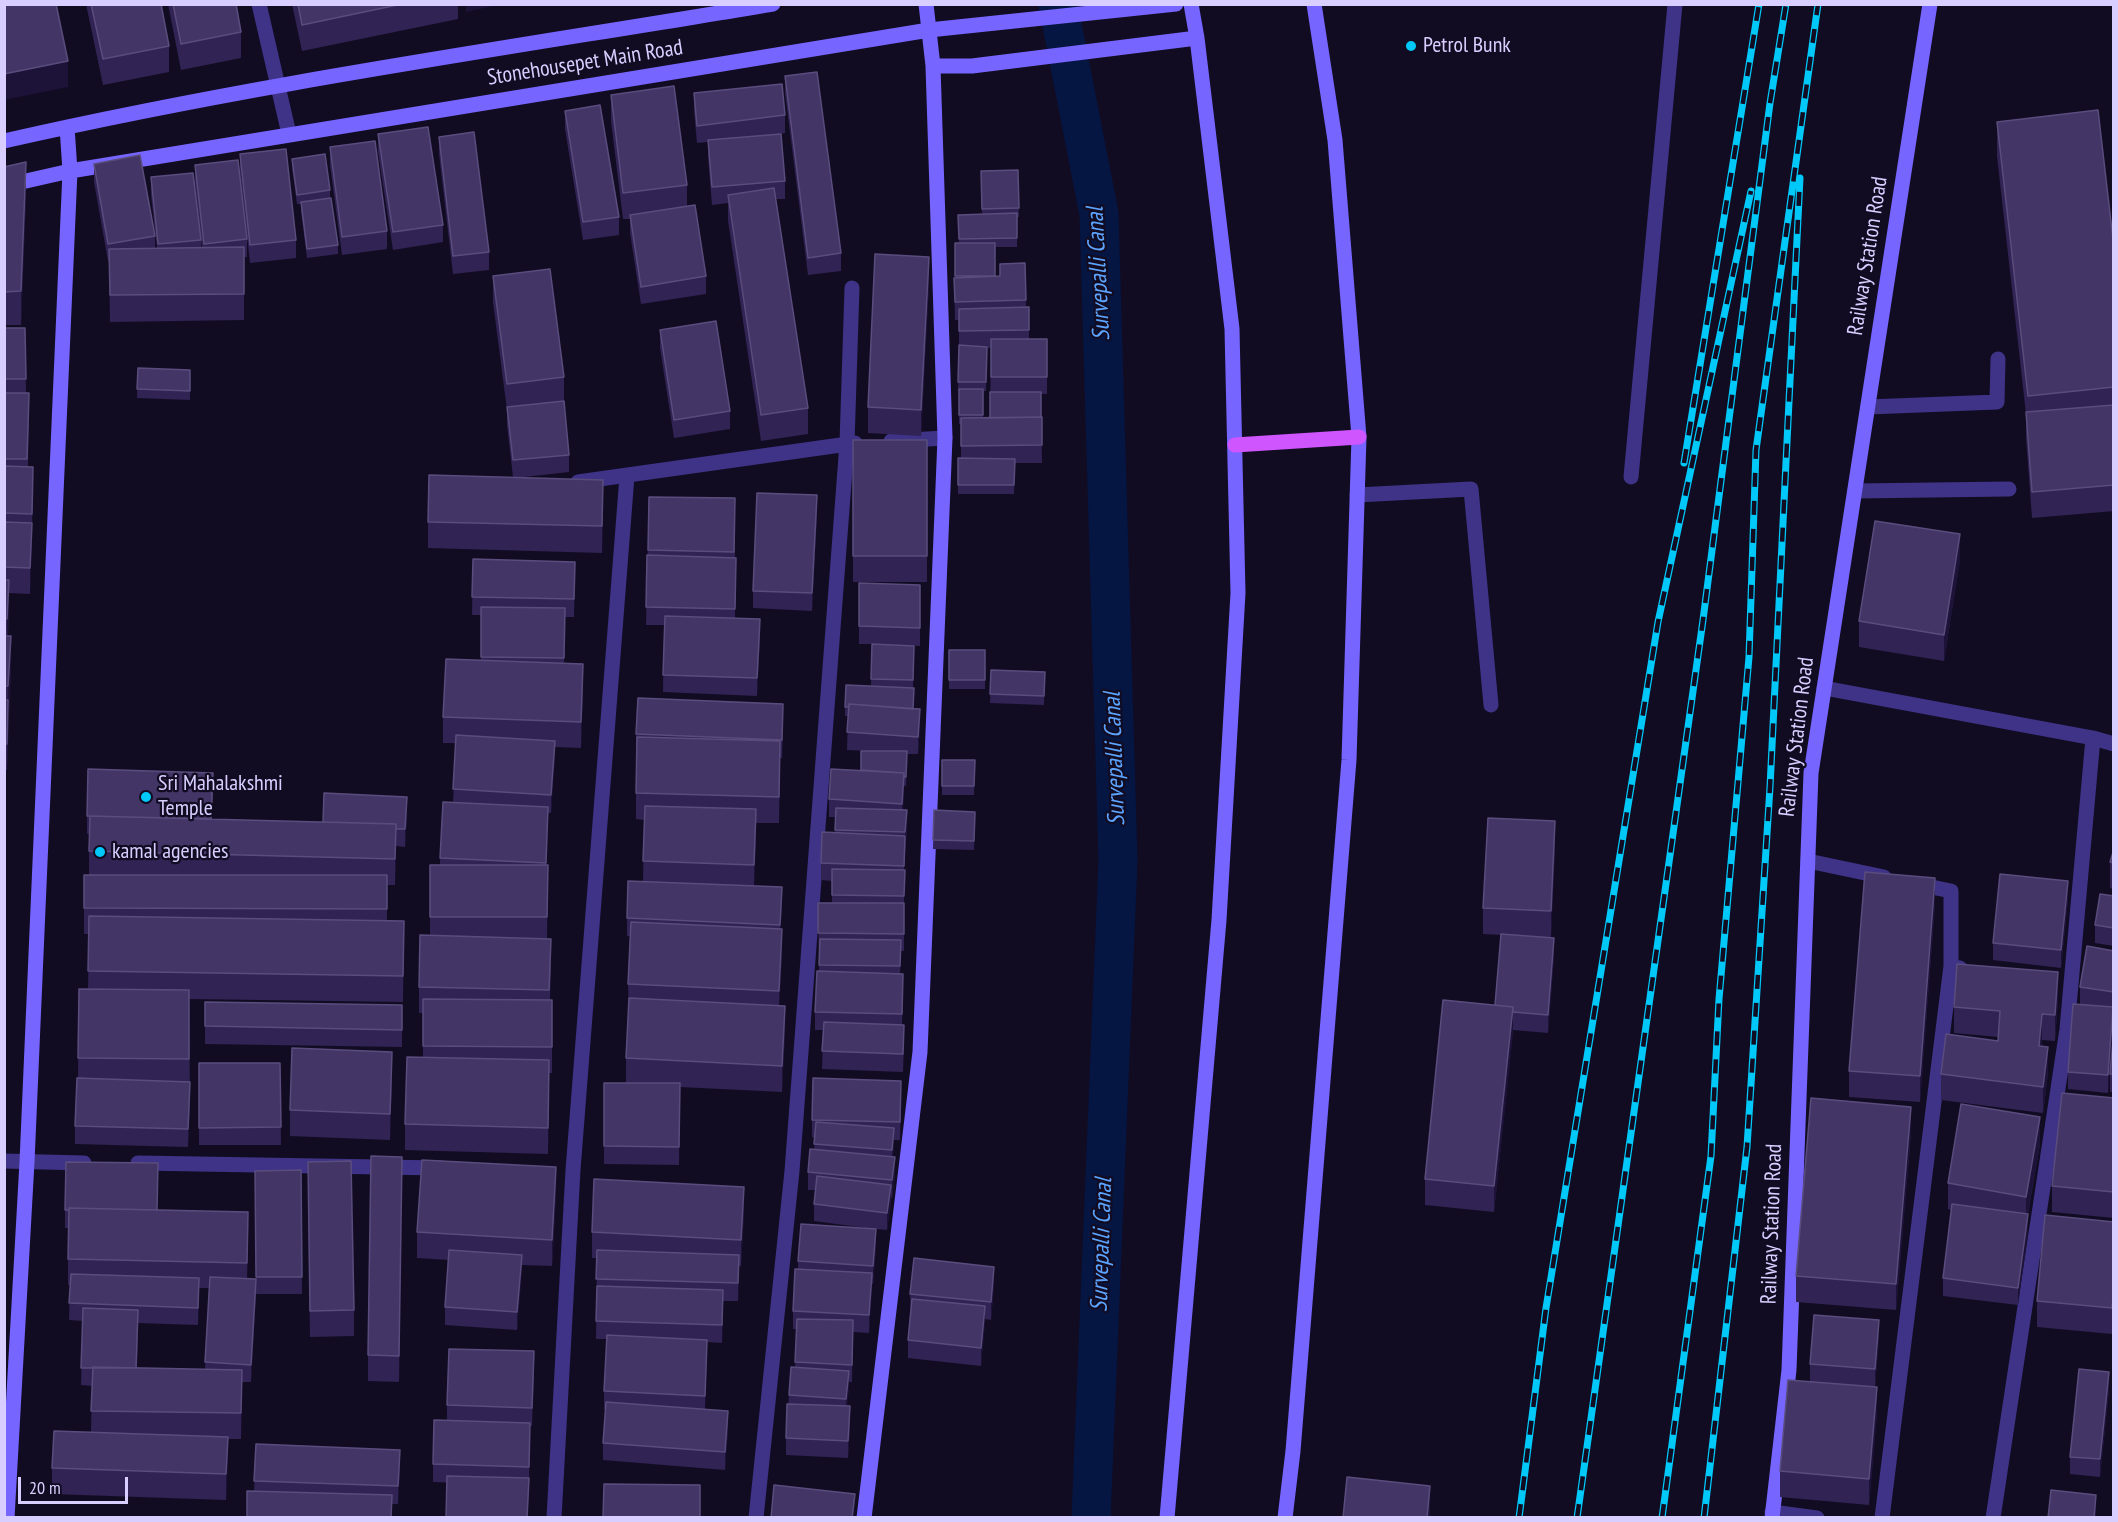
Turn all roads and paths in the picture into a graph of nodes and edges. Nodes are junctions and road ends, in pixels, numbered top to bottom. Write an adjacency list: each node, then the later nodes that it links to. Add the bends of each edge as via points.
1 (259, 4): 12 (street)
2 (773, 4): 12 (main road)
3 (926, 4): 9 (main road)
4 (1176, 4): 9 (main road, Stonehousepet Main Road)
5 (1191, 4): 10 (main road)
6 (1314, 4): 21 (main road, via 1335,140)
7 (1675, 4): 26 (street)
8 (1930, 4): 20 (main road, Railway Station Road)
9 (928, 30): 11 (main road); 14 (main road, Stonehousepet Main Road)
10 (1197, 38): 11 (main road, via 972,66); 24 (main road, via 1232,329)
11 (933, 66): 22 (main road)
12 (278, 86): 13 (main road); 14 (street)
13 (66, 127): 15 (main road); 16 (main road)
14 (289, 134): 16 (main road, Stonehousepet Main Road)
15 (4, 141)
16 (70, 171): 17 (main road, Stonehousepet Main Road); 39 (main road)
17 (4, 186)
18 (852, 288): 23 (street)
19 (1998, 359): 20 (street, via 1997,402)
20 (1868, 407): 29 (main road, Railway Station Road)
21 (1359, 437): 24 (main road); 30 (main road)
22 (945, 438): 23 (street); 47 (main road, via 920,1052)
23 (847, 443): 25 (street); 46 (street, via 792,1171)
24 (1235, 445): 48 (main road, via 1238,593 1219,920)
25 (627, 476): 27 (street); 45 (street, via 567,1170)
26 (1631, 477)
27 (559, 484)
28 (2009, 489): 29 (street)
29 (1855, 490): 31 (main road, Railway Station Road)
30 (1358, 495): 32 (street, via 1471,489); 49 (main road, via 1349,760)
31 (1824, 687): 33 (street); 35 (main road, Railway Station Road, via 1811,773)
32 (1491, 705)
33 (2093, 738): 34 (street); 52 (street, via 2065,989 2067,1029)
34 (2114, 744)
35 (1808, 861): 36 (street, via 1951,891); 43 (main road, Railway Station Road, via 1789,1370)
36 (1951, 966): 37 (street); 51 (street)
37 (1973, 970)
38 (4, 1161): 39 (street)
39 (27, 1162): 40 (street); 44 (main road)
40 (98, 1163)
41 (122, 1163): 42 (street)
42 (454, 1168)
43 (1772, 1515): 50 (street)
44 (7, 1518)
45 (554, 1518)
46 (756, 1518)
47 (864, 1518)
48 (1167, 1518)
49 (1285, 1518)
50 (1817, 1518)
51 (1882, 1518)
52 (1993, 1518)

